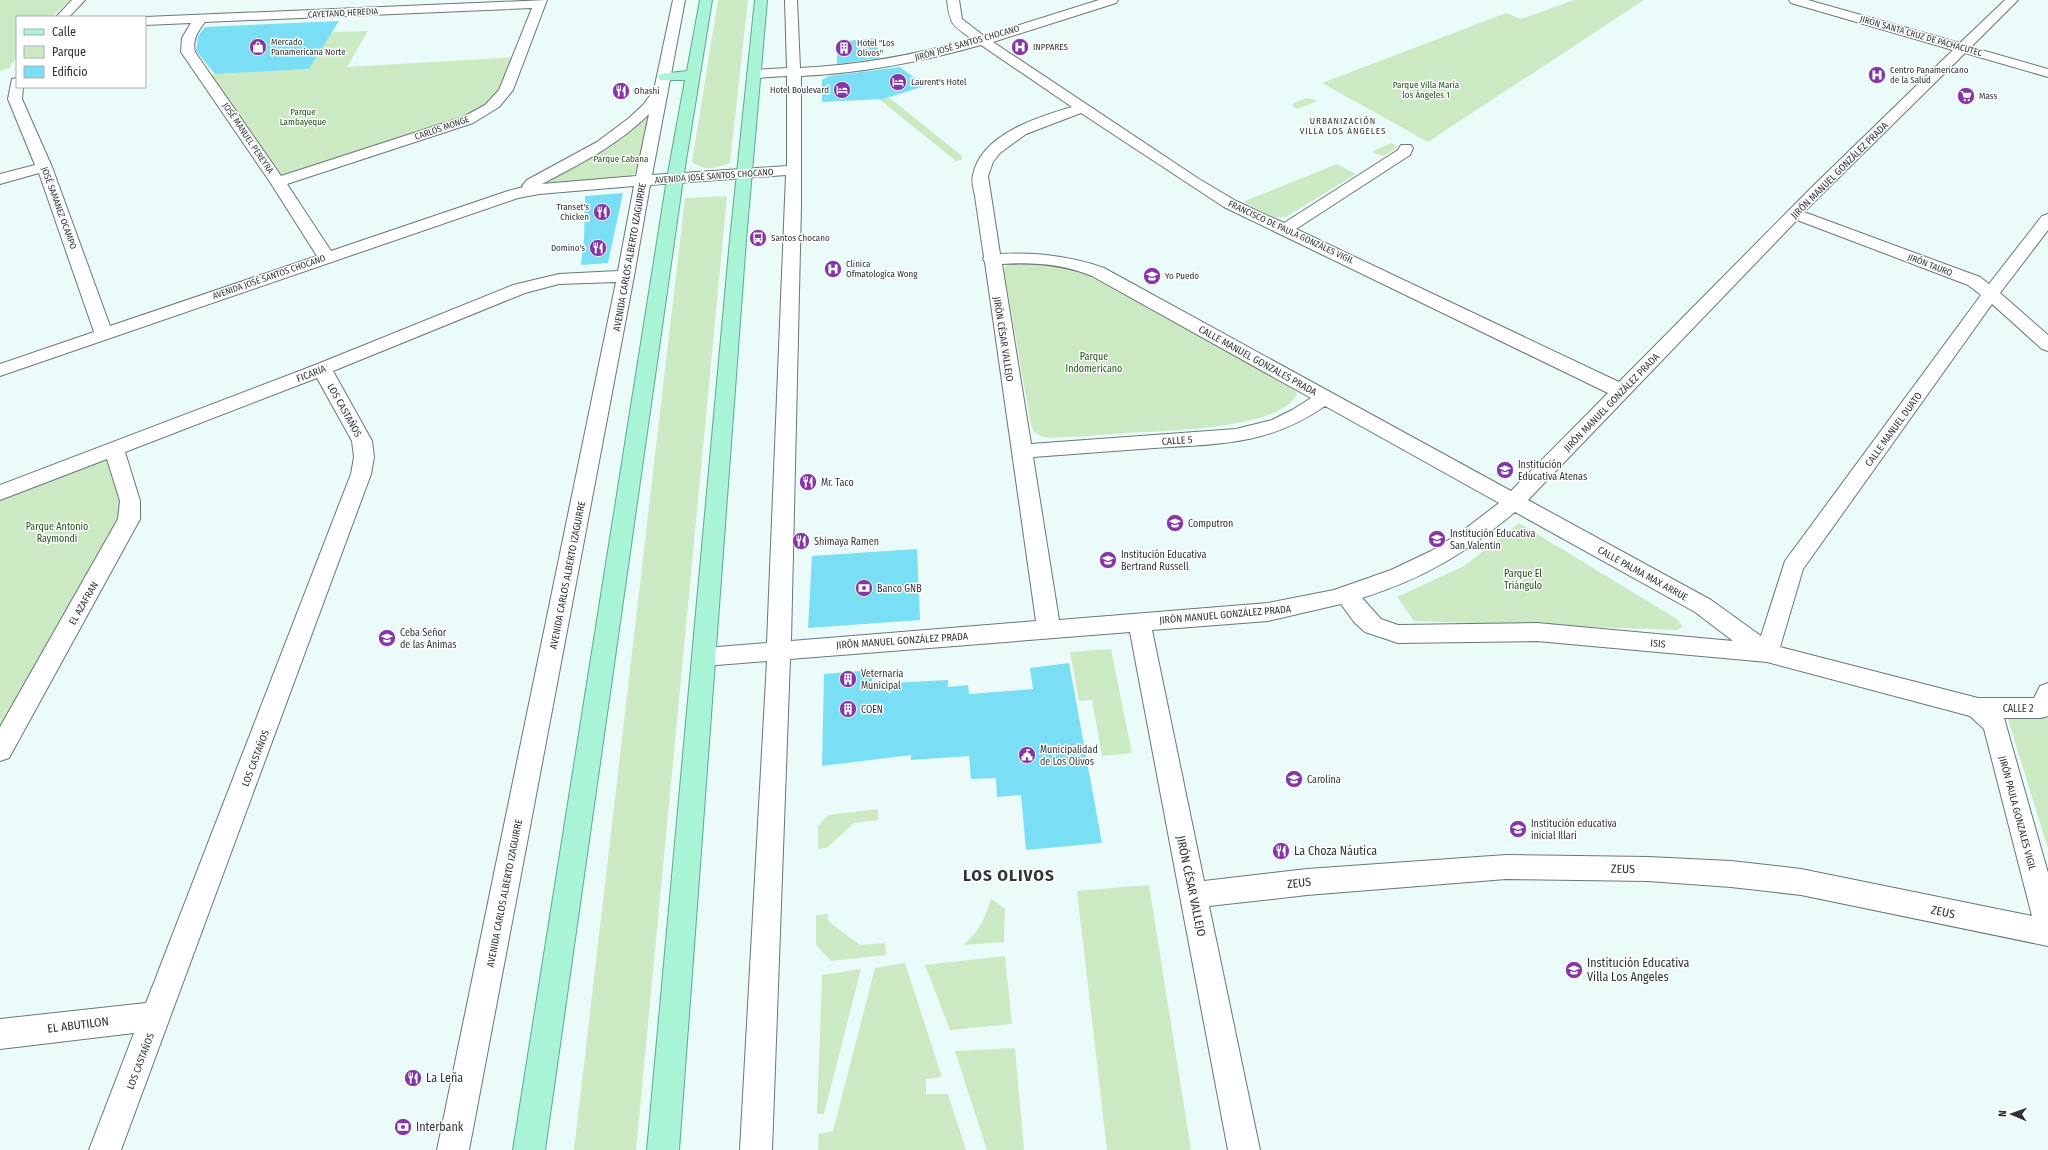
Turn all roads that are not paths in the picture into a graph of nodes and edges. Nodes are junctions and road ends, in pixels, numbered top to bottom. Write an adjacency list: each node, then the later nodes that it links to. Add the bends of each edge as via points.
1 (79, 0): 11 (street)
2 (679, 0): 20 (street, AVENIDA CARLOS ALBERTO IZAGUIRRE)
3 (706, 0): 19 (main road)
4 (761, 0): 18 (main road)
5 (791, 0): 16 (street)
6 (953, 0): 14 (street, FRANCISCO DE PAULA GONZÁLES VIGIL, via 958,23)
7 (1112, 0): 14 (street, JIRÓN JOSÉ SANTOS CHOCANO)
8 (1795, 0): 15 (street, JIRÓN SANTA CRUZ DE PACHACUTEC)
9 (2012, 0): 15 (street, JIRÓN MANUEL GONZÁLEZ PRADA)
10 (541, 2): 12 (street, CAYETANO HEREDIA); 31 (street, CARLOS MONGE, via 506,90 488,110 468,120)
11 (63, 16)
12 (201, 19): 13 (street, CAYETANO HEREDIA); 31 (street, JOSÉ MANUEL PEREYRA, via 190,34 188,52)
13 (146, 21)
14 (980, 40): 16 (street, JIRÓN JOSÉ SANTOS CHOCANO, via 940,52 873,66); 23 (street, FRANCISCO DE PAULA GONZÁLES VIGIL)
15 (1963, 48): 17 (street, JIRÓN SANTA CRUZ DE PACHACUTEC); 33 (street, JIRÓN MANUEL GONZÁLEZ PRADA)
16 (795, 71): 18 (street, JIRÓN JOSÉ SANTOS CHOCANO); 26 (street)
17 (2048, 73)
18 (754, 74): 27 (main road)
19 (694, 75): 20 (main road); 29 (main road)
20 (663, 83): 30 (street, AVENIDA CARLOS ALBERTO IZAGUIRRE); 32 (street, via 646,111 584,156 531,185 532,188)
21 (16, 84): 22 (street, JOSÉ SAMANEZ OCAMPO)
22 (8, 101): 25 (street, JOSÉ SAMANEZ OCAMPO)
23 (1082, 108): 35 (street, FRANCISCO DE PAULA GONZÁLES VIGIL, via 1230,204); 37 (street, JIRÓN CÉSAR VALLEJO, via 1023,130 988,157 982,167 980,188)
24 (1406, 148): 35 (street, via 1405,152)
25 (44, 166): 28 (street); 40 (street, JOSÉ SAMANEZ OCAMPO)
26 (794, 170): 27 (street, AVENIDA JOSÉ SANTOS CHOCANO); 53 (street)
27 (744, 173): 29 (street, AVENIDA JOSÉ SANTOS CHOCANO); 55 (main road)
28 (0, 179)
29 (675, 179): 30 (street, AVENIDA JOSÉ SANTOS CHOCANO); 66 (main road)
30 (643, 181): 32 (street, AVENIDA JOSÉ SANTOS CHOCANO); 38 (street, AVENIDA CARLOS ALBERTO IZAGUIRRE)
31 (278, 182): 36 (street, JOSÉ MANUEL PEREYRA)
32 (539, 189): 36 (street, AVENIDA JOSÉ SANTOS CHOCANO, via 495,199)
33 (1795, 214): 39 (street, JIRÓN TAURO, via 1974,281); 44 (street, JIRÓN MANUEL GONZÁLEZ PRADA)
34 (2046, 226): 39 (street, CALLE MANUEL DUATO)
35 (1286, 229): 44 (street, FRANCISCO DE PAULA GONZÁLES VIGIL)
36 (326, 257): 40 (street, AVENIDA JOSÉ SANTOS CHOCANO)
37 (991, 259): 45 (street, CALLE MANUEL GONZALES PRADA, via 1044,258 1084,266); 47 (street, JIRÓN CÉSAR VALLEJO)
38 (626, 276): 42 (street, FICARIA, via 559,279 530,286); 65 (street, AVENIDA CARLOS ALBERTO IZAGUIRRE)
39 (1992, 294): 41 (street, JIRÓN TAURO); 54 (street, CALLE MANUEL DUATO, via 1793,567)
40 (104, 334): 43 (street, AVENIDA JOSÉ SANTOS CHOCANO)
41 (2048, 345)
42 (322, 369): 46 (street, FICARIA); 62 (street, LOS CASTAÑOS, via 362,441 364,457 361,474)
43 (0, 370)
44 (1622, 391): 49 (street, JIRÓN MANUEL GONZÁLEZ PRADA)
45 (1325, 397): 47 (street, CALLE 5, via 1299,415 1278,425 1236,436); 49 (street, CALLE MANUEL GONZALES PRADA)
46 (114, 448): 48 (street, FICARIA); 58 (street, EL AZAFRAN, via 130,501 129,519)
47 (1021, 451): 52 (street, JIRÓN CÉSAR VALLEJO)
48 (0, 493)
49 (1513, 502): 50 (street, JIRÓN MANUEL GONZÁLEZ PRADA, via 1461,543 1440,556 1414,569); 54 (street, CALLE PALMA MAX ARRUE, via 1703,606)
50 (1346, 594): 51 (street, JIRÓN MANUEL GONZÁLEZ PRADA, via 1317,603 1268,612); 54 (street, ISIS, via 1368,622 1382,631 1398,634 1537,632)
51 (1138, 622): 52 (street, JIRÓN MANUEL GONZÁLEZ PRADA); 59 (street, JIRÓN CÉSAR VALLEJO)
52 (1049, 629): 53 (street, JIRÓN MANUEL GONZÁLEZ PRADA)
53 (780, 650): 55 (street, JIRÓN MANUEL GONZÁLEZ PRADA); 68 (street)
54 (1767, 653): 57 (street, ISIS)
55 (704, 657): 67 (main road)
56 (2048, 693): 57 (street, CALLE 2, via 2041,708)
57 (1978, 708): 60 (street, JIRÓN PAULA GONZALES VIGIL, via 1995,724)
58 (0, 750)
59 (1193, 895): 61 (street, ZEUS, via 1307,882 1506,867 1648,869 1731,874 1801,882); 69 (street, JIRÓN CÉSAR VALLEJO)
60 (2048, 924)
61 (2048, 933)
62 (157, 1016): 63 (street, EL ABUTILON); 64 (street, LOS CASTAÑOS)
63 (0, 1034)
64 (105, 1150)
65 (453, 1150)
66 (529, 1150)
67 (663, 1150)
68 (756, 1150)
69 (1244, 1150)

